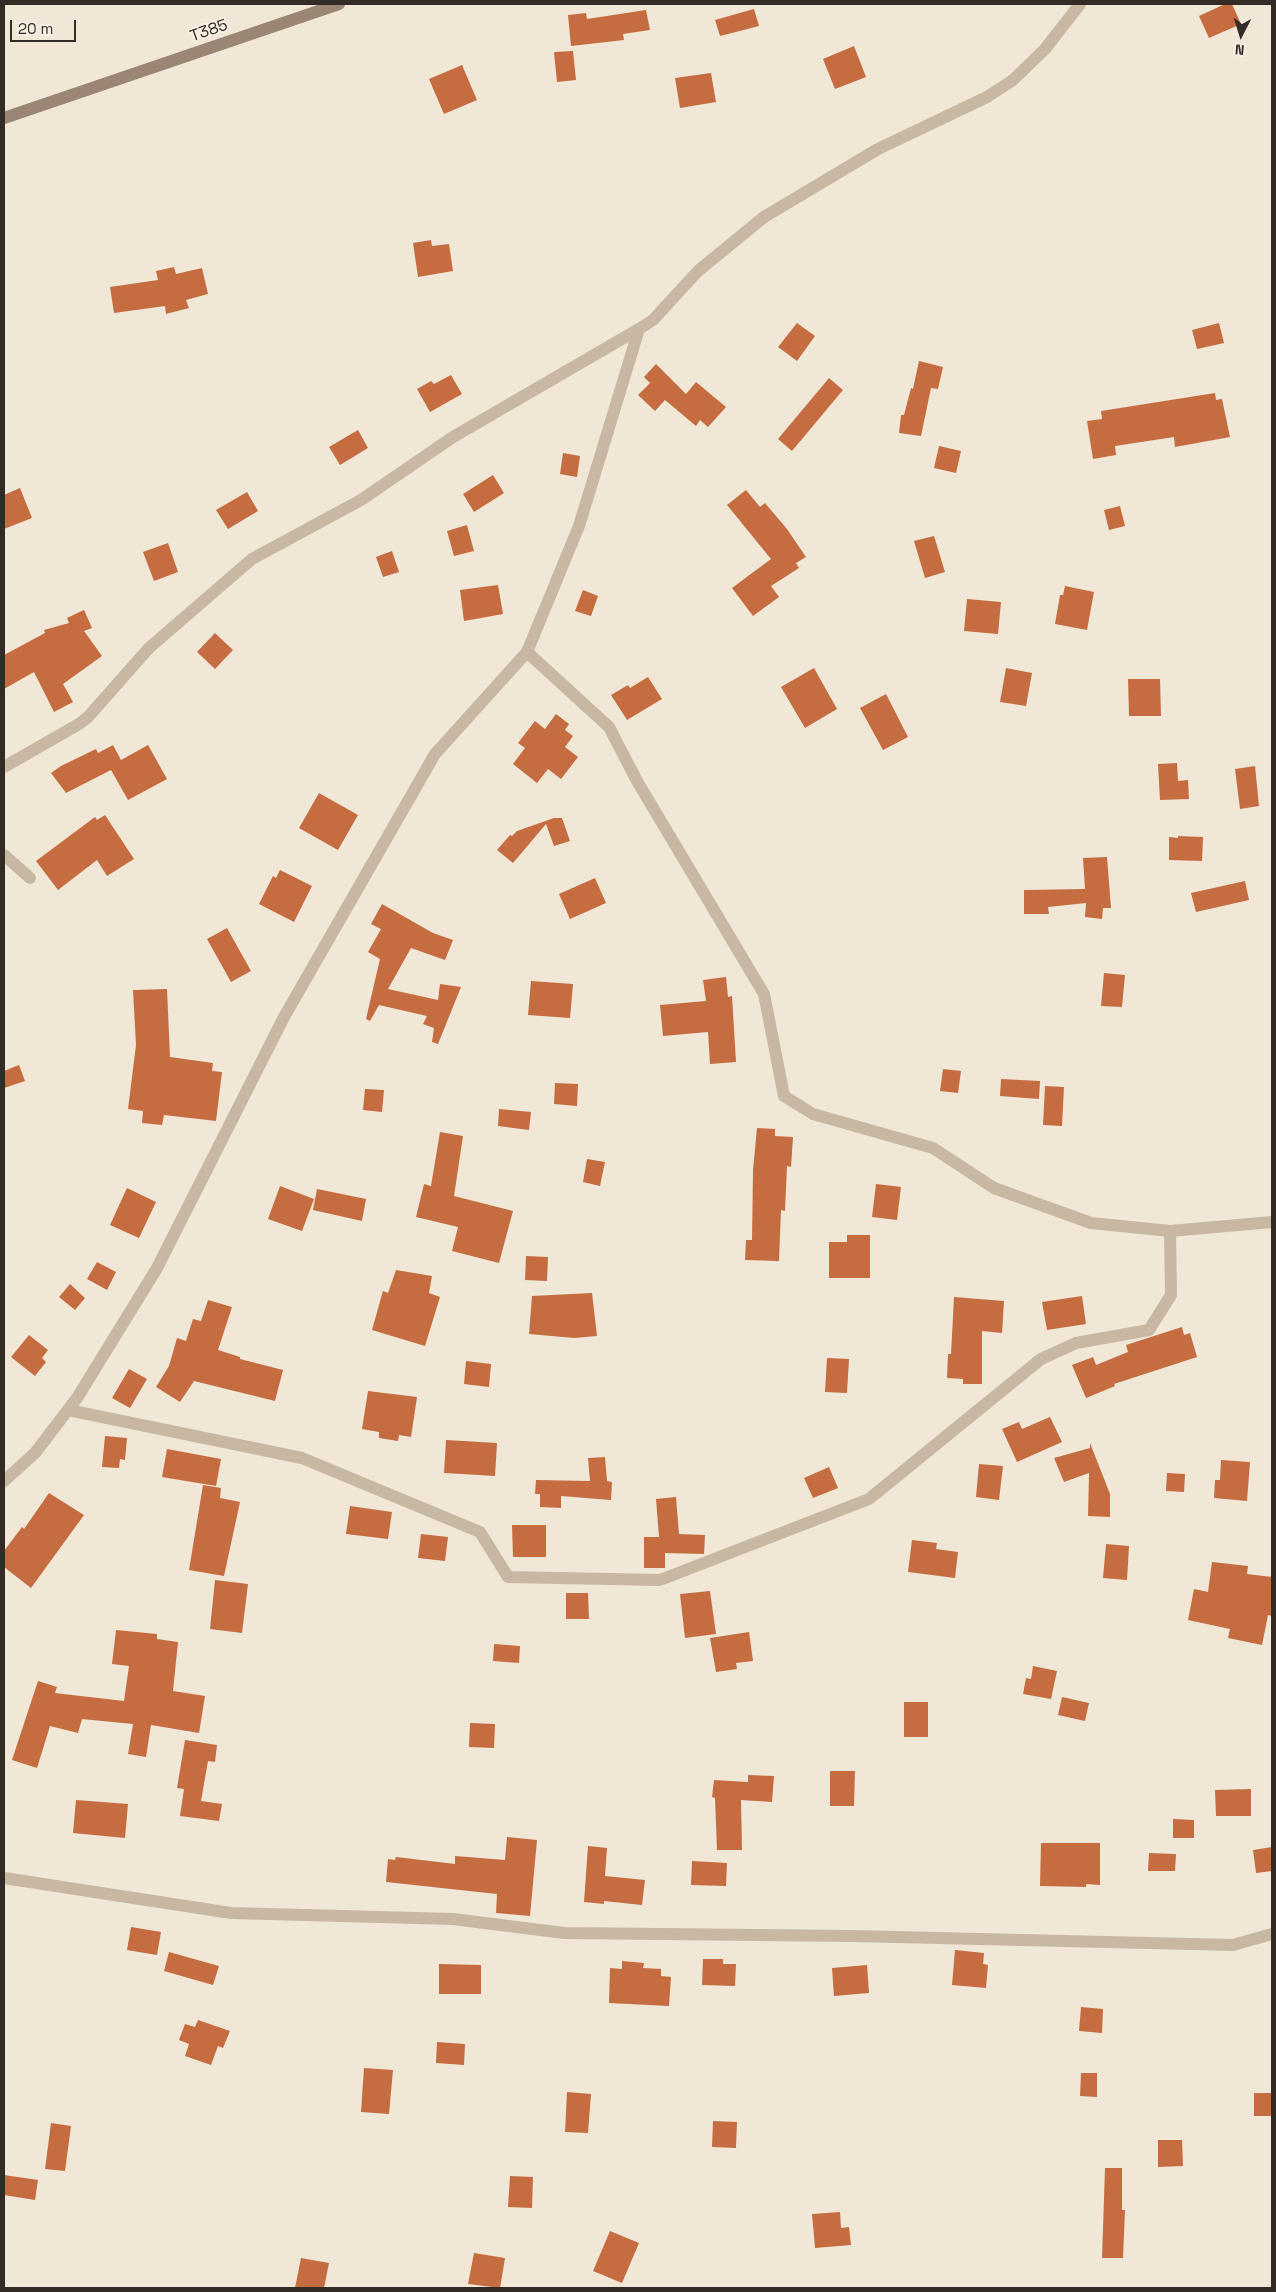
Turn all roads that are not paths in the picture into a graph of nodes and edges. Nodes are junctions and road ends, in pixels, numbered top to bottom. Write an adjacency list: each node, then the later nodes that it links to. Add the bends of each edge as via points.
1 (340, 4): 3 (street, T385 / T385)
2 (1080, 4): 4 (street, via 1045,49 1013,80 987,97 878,149 764,216 698,271 653,320)
3 (4, 118)
4 (639, 329): 5 (street, via 579,526); 6 (street, via 453,437 361,500 252,559 149,648 88,717)
5 (527, 652): 10 (street, via 609,727 637,781 764,994 784,1096 813,1114 933,1148 994,1188 1091,1224); 11 (street, via 435,754 284,1017 157,1268)
6 (4, 767)
7 (4, 855): 8 (street)
8 (30, 878)
9 (1272, 1222): 10 (street)
10 (1170, 1231): 11 (street, via 1171,1295 1149,1330 1076,1343 1041,1359 869,1499 660,1580 508,1577 480,1532 302,1458)
11 (68, 1410): 12 (street, via 35,1453)
12 (4, 1481)
13 (4, 1878): 14 (street, via 231,1913 453,1918 564,1933 1233,1945)
14 (1272, 1934)

